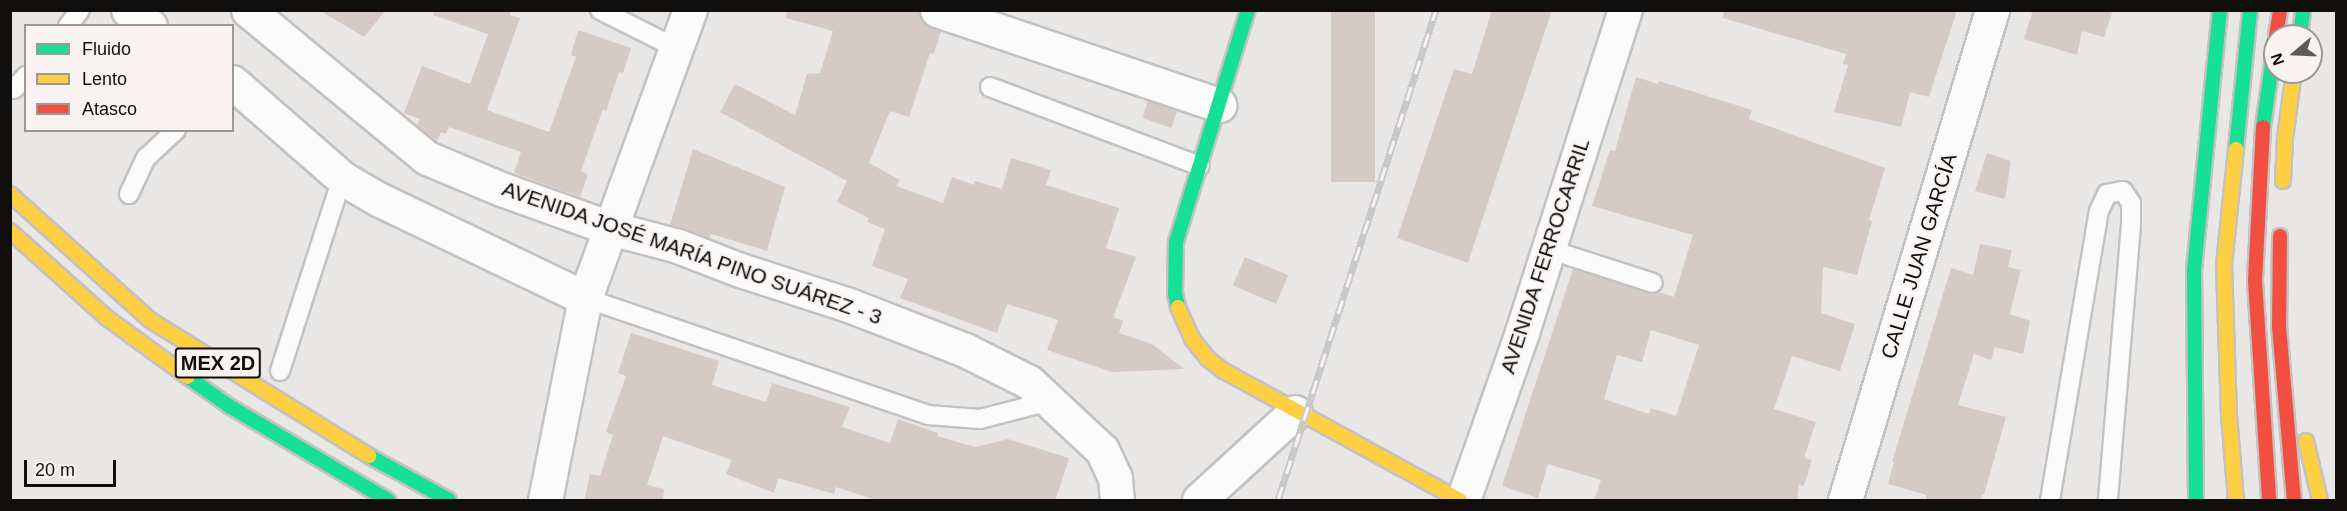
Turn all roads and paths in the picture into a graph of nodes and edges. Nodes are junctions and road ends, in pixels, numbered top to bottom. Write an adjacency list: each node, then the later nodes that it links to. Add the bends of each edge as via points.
1 (80, 10): 12 (lane)
2 (128, 10): 13 (street)
3 (248, 10): 27 (street, AVENIDA JOSÉ MARÍA PINO SUÁREZ - 3, via 427,158)
4 (600, 10): 14 (lane)
5 (690, 10): 14 (street)
6 (937, 10): 19 (street)
7 (1248, 10): 19 (main road)
8 (1625, 10): 29 (street, AVENIDA FERROCARRIL)
9 (1992, 10): 42 (street, CALLE JUAN GARCÍA)
10 (2220, 10): 45 (main road, via 2194,270)
11 (2250, 10): 46 (main road, via 2224,265)
12 (70, 24)
13 (147, 24)
14 (676, 48): 27 (street)
15 (234, 83): 22 (street)
16 (2269, 84): 47 (main road, via 2262,133 2255,281)
17 (2292, 84): 25 (main road)
18 (990, 87): 21 (lane)
19 (1219, 105): 21 (main road)
20 (174, 132): 24 (lane, via 146,158)
21 (1200, 166): 35 (main road, via 1176,242 1175,293 1181,318 1208,359)
22 (342, 178): 31 (street); 33 (lane)
23 (10, 194): 37 (main road, MEX 2D, via 150,320 342,441)
24 (129, 194)
25 (2282, 196)
26 (2281, 219): 32 (main road)
27 (610, 228): 31 (street); 34 (street, AVENIDA JOSÉ MARÍA PINO SUÁREZ - 3, via 678,246 965,350 1029,382)
28 (10, 231): 36 (main road, MEX 2D, via 107,318 229,406)
29 (1548, 249): 30 (lane); 41 (street, AVENIDA FERROCARRIL)
30 (1653, 283)
31 (585, 298): 34 (lane, via 928,415 980,419); 38 (street)
32 (2279, 326): 48 (main road); 49 (main road)
33 (280, 371)
34 (1050, 401): 39 (street, AVENIDA JOSÉ MARÍA PINO SUÁREZ - 3, via 1102,450 1115,478)
35 (1295, 412): 40 (street); 41 (main road)
36 (388, 501)
37 (449, 501)
38 (545, 501)
39 (1117, 501)
40 (1199, 501)
41 (1461, 501)
42 (1845, 501)
43 (2050, 501): 44 (lane, via 2099,211 2107,194 2123,191 2131,203 2131,225)
44 (2108, 501)
45 (2196, 501)
46 (2236, 501)
47 (2269, 501)
48 (2294, 501)
49 (2320, 501)

